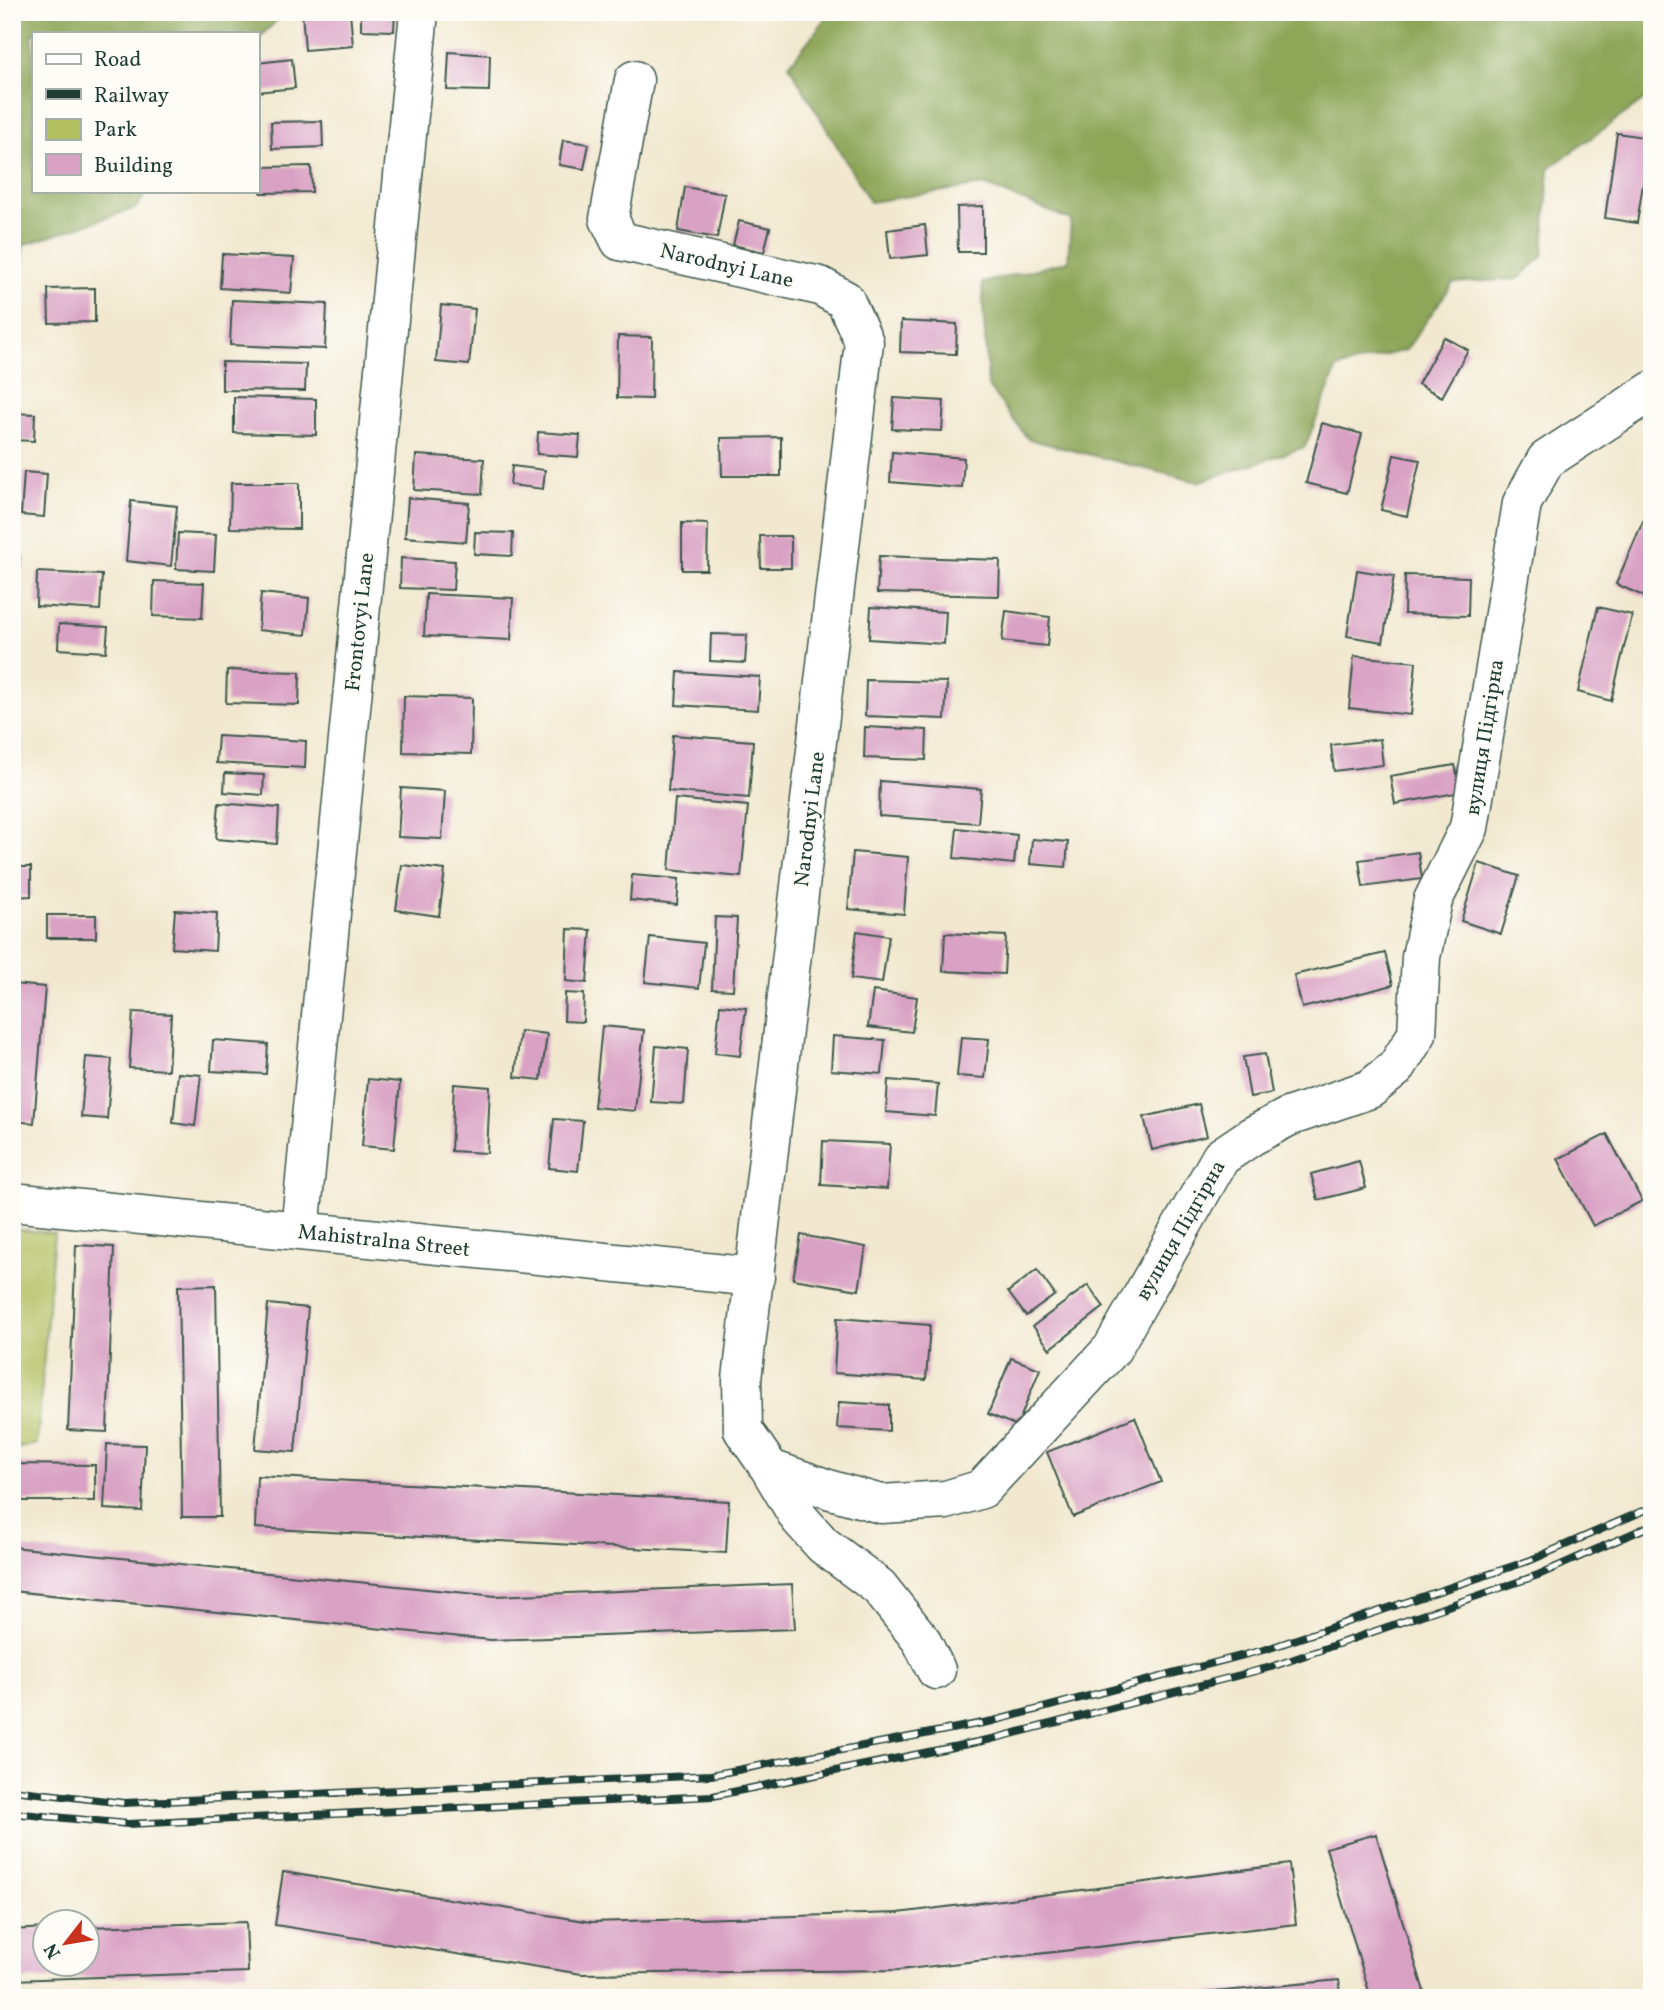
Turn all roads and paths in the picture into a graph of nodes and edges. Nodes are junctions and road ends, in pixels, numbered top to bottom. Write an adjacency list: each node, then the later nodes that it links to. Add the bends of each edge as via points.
1 (419, 12): 5 (street, Frontovyi Lane)
2 (634, 80): 6 (street, Narodnyi Lane, via 609,219 620,241 820,286 845,300 864,342)
3 (1652, 391): 7 (street, вулиця Підгірна, via 1546,460 1522,503 1469,828 1433,900 1421,957 1417,1034 1396,1068 1370,1089 1288,1118 1221,1157 1112,1349 982,1489 946,1500 881,1504)
4 (12, 1202): 5 (street, Mahistralna Street)
5 (300, 1231): 6 (street, Mahistralna Street)
6 (755, 1277): 7 (street, Narodnyi Lane, via 742,1379 743,1430)
7 (771, 1468): 8 (street, Narodnyi Lane, via 799,1518 823,1545 879,1587 921,1640)
8 (936, 1670)

